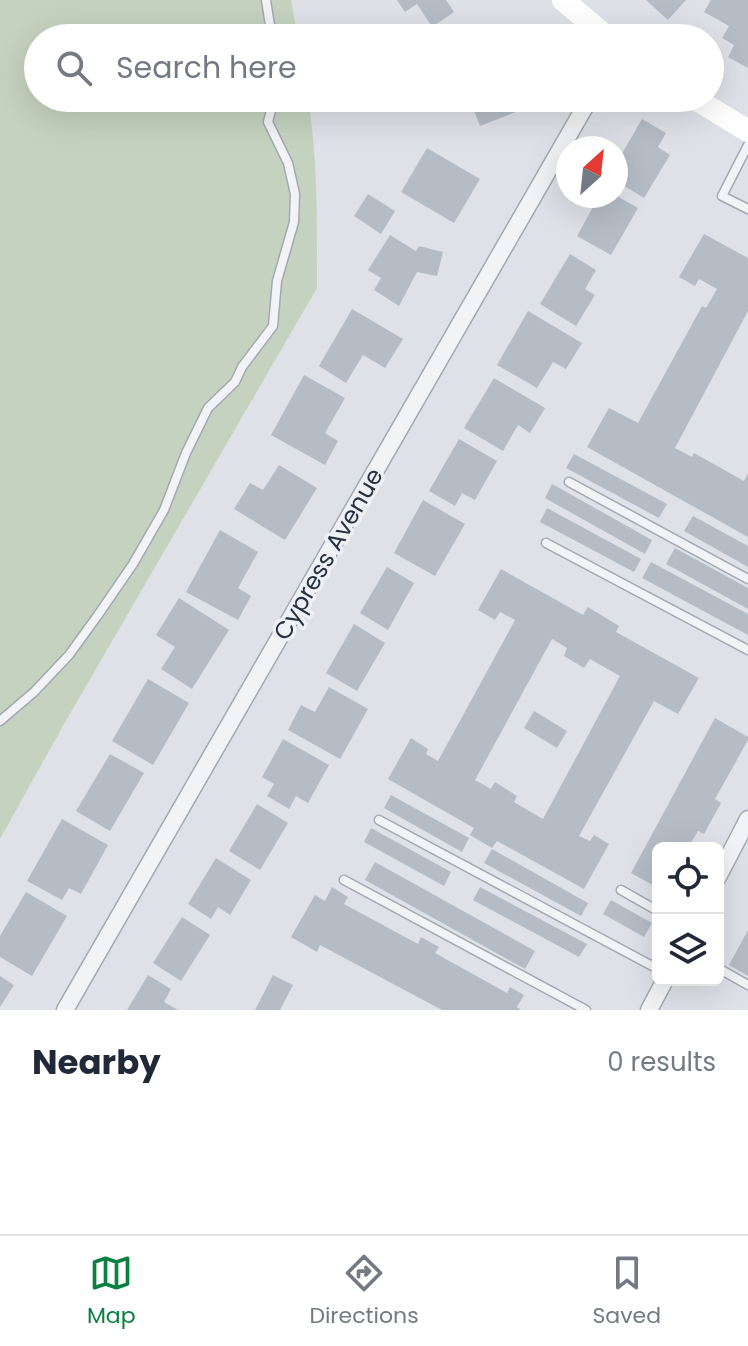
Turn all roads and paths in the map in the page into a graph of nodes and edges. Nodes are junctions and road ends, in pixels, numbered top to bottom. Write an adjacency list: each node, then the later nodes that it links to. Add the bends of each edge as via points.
1 (266, 0): 3 (lane)
2 (563, 0): 4 (street)
3 (270, 24)
4 (591, 24)
5 (270, 112): 15 (lane, via 268,122 288,163 295,194 273,326 235,382 208,408 164,510 98,615 69,655)
6 (582, 112): 26 (street, Cypress Avenue)
7 (717, 112): 8 (street)
8 (748, 131)
9 (748, 145): 10 (lane, via 722,196)
10 (748, 209)
11 (569, 482): 13 (lane)
12 (546, 543): 14 (lane)
13 (748, 579)
14 (748, 650)
15 (0, 721)
16 (748, 819): 18 (street)
17 (379, 820): 22 (lane)
18 (724, 865)
19 (344, 880): 27 (lane)
20 (621, 890): 21 (lane)
21 (652, 908)
22 (652, 966)
23 (724, 971): 24 (lane)
24 (748, 985)
25 (662, 986): 28 (street)
26 (65, 1010)
27 (586, 1010)
28 (649, 1010)

